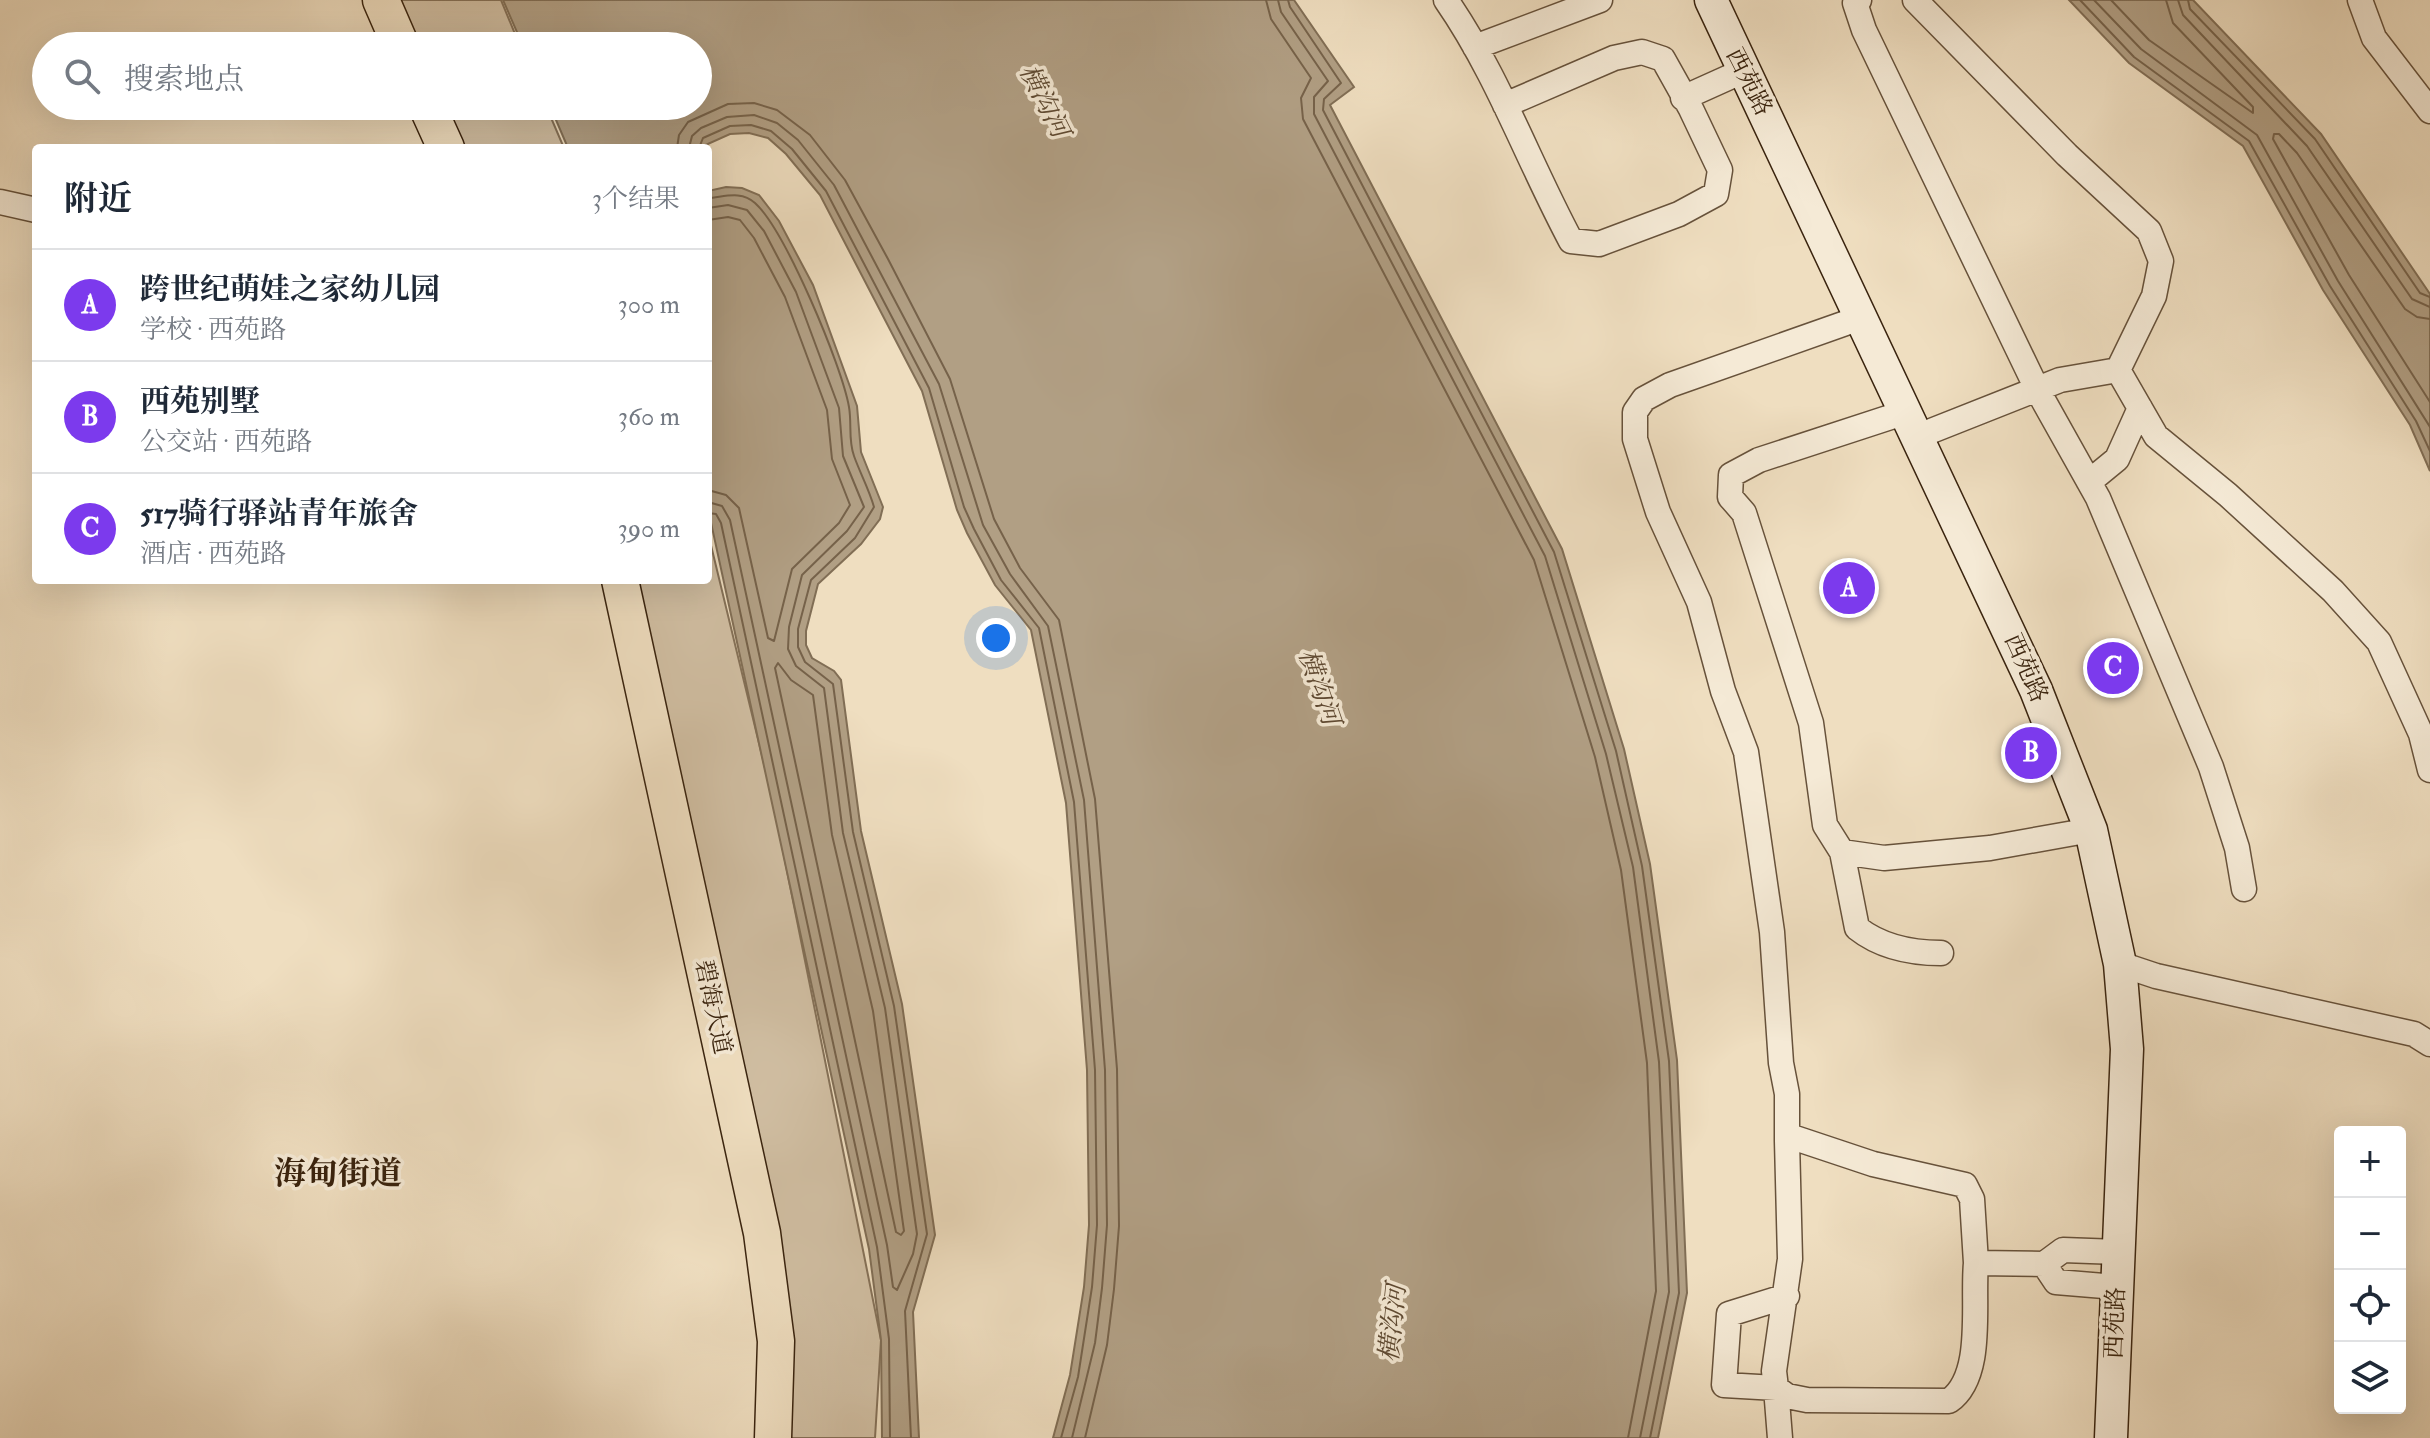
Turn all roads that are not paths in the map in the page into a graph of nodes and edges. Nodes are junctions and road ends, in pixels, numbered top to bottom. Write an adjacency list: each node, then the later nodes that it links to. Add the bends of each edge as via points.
1 (381, 0): 9 (main road)
2 (398, 0): 10 (main road)
3 (1446, 0): 11 (street)
4 (1600, 0): 11 (street)
5 (1711, 0): 12 (main road, 西苑路)
6 (1859, 0): 24 (street, via 1855,3 1864,30)
7 (1915, 0): 23 (street, via 2149,231 2161,261 2154,296)
8 (2360, 0): 15 (street, via 2374,38)
9 (395, 32)
10 (411, 32)
11 (1475, 47): 14 (street)
12 (1743, 71): 13 (street); 22 (main road, 西苑路)
13 (1683, 98): 14 (street, via 1663,59 1642,52 1594,66); 14 (street, via 1720,170 1716,194 1599,244 1571,241)
14 (1505, 105)
15 (2430, 111)
16 (433, 120): 18 (main road)
17 (446, 120): 19 (main road)
18 (444, 144)
19 (456, 144)
20 (0, 202): 21 (street)
21 (32, 209)
22 (1860, 318): 26 (main road, 西苑路); 37 (street, via 1670,385 1644,399 1635,412 1644,474 1699,602 1746,752 1772,932)
23 (2118, 370): 24 (street); 25 (street)
24 (2037, 389): 26 (street); 27 (street)
25 (2140, 408): 27 (street, via 2117,459); 30 (street, via 2156,436 2333,591 2379,642 2421,734)
26 (1911, 425): 31 (main road, 西苑路, via 2036,690); 32 (street, via 1759,460 1731,475 1730,497 1744,513 1811,723 1825,825)
27 (2089, 482): 33 (street, via 2211,767)
28 (611, 584): 44 (main road, 碧海大道, via 758,1271 765,1343)
29 (621, 584): 45 (main road, 碧海大道, via 762,1233 776,1341)
30 (2430, 770)
31 (2091, 830): 32 (street, via 1990,848 1884,858); 35 (main road, 西苑路)
32 (1842, 852): 34 (street, via 1857,928 1904,950)
33 (2244, 889)
34 (1941, 953)
35 (2120, 964): 36 (street, via 2414,1034); 38 (main road, 西苑路, via 2127,1049)
36 (2430, 1044)
37 (1787, 1141): 39 (street, via 1795,1138 1873,1164 1965,1185 1972,1199); 42 (street)
38 (2118, 1252): 40 (street, via 2063,1250); 41 (main road, 西苑路)
39 (1976, 1263): 40 (street); 43 (street, via 1972,1367 1949,1401 1807,1400)
40 (2044, 1264): 41 (street, via 2056,1282)
41 (2116, 1287): 47 (main road, 西苑路)
42 (1787, 1296): 43 (street, via 1774,1371); 43 (street, via 1729,1314 1725,1338 1724,1385)
43 (1776, 1388): 46 (street)
44 (762, 1438)
45 (773, 1438)
46 (1780, 1438)
47 (2111, 1438)

